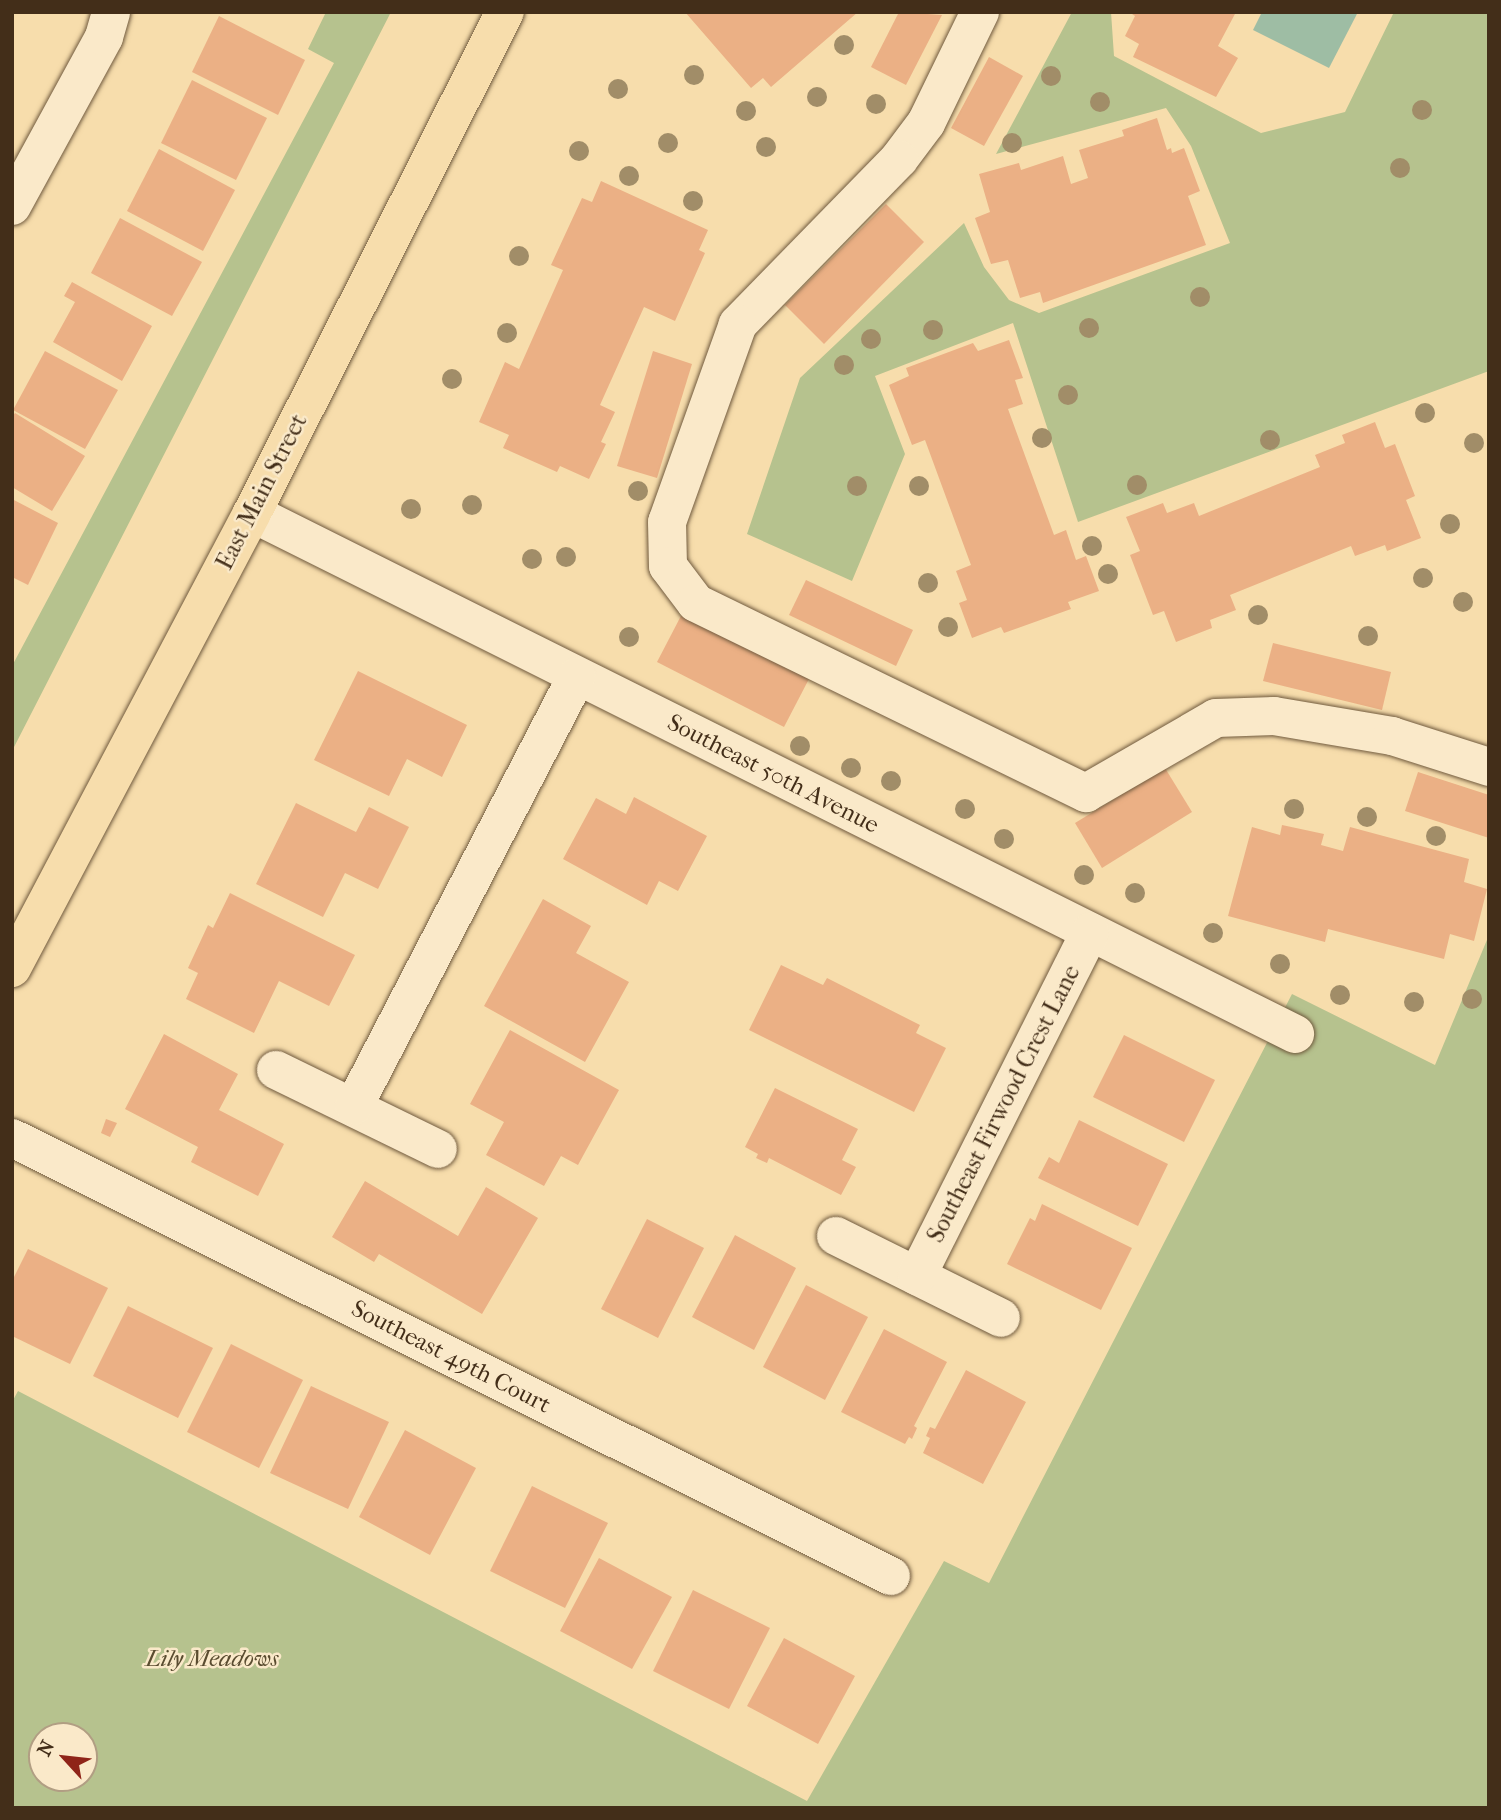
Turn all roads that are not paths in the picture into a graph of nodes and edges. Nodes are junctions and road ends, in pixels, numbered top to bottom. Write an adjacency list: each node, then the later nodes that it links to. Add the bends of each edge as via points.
1 (111, 12): 4 (street, via 104,37)
2 (505, 12): 5 (main road, East Main Street)
3 (980, 12): 7 (street, via 926,123 899,159 738,324 667,522 668,566 696,603 1086,793 1216,718 1274,716 1392,736)
4 (12, 206)
5 (252, 513): 6 (street, Southeast 50th Avenue); 9 (main road, East Main Street)
6 (577, 676): 8 (street, Southeast 50th Avenue); 12 (street)
7 (1489, 766)
8 (1090, 932): 10 (street, Southeast 50th Avenue); 16 (street, Southeast Firwood Crest Lane)
9 (12, 968)
10 (1295, 1034)
11 (276, 1070): 12 (street)
12 (354, 1106): 14 (street)
13 (12, 1138): 18 (street, Southeast 49th Court)
14 (438, 1149)
15 (836, 1236): 16 (street)
16 (917, 1276): 17 (street)
17 (1000, 1318)
18 (891, 1576)

